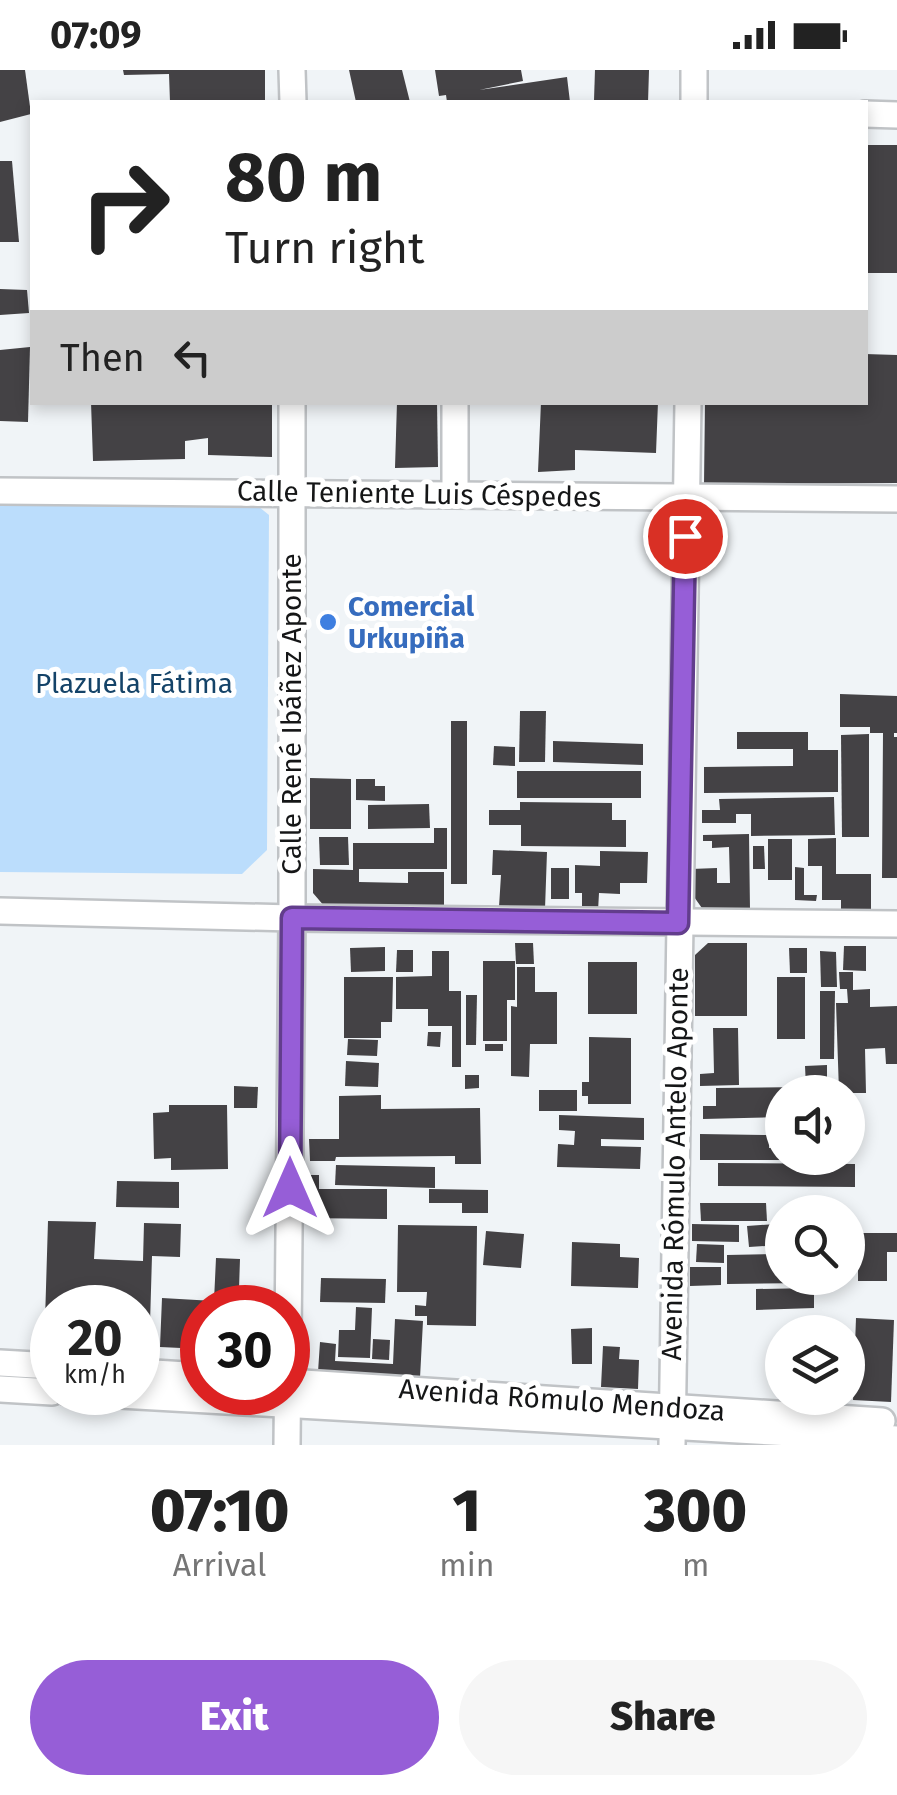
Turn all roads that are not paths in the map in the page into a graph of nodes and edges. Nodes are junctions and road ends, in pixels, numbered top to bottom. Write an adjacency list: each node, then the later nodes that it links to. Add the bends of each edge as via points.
1 (292, 70): 3 (street)
2 (694, 70): 4 (street)
3 (293, 100)
4 (694, 100)
5 (868, 114): 6 (street)
6 (897, 115)
7 (292, 405): 11 (street, Calle René Ibáñez Aponte)
8 (455, 405): 12 (street)
9 (688, 405): 13 (street, Avenida Rómulo Antelo Aponte)
10 (0, 491): 11 (street, Calle Teniente Luis Céspedes)
11 (291, 492): 12 (street, Calle Teniente Luis Céspedes); 16 (street, Calle René Ibáñez Aponte)
12 (455, 494): 13 (street, Calle Teniente Luis Céspedes)
13 (686, 497): 14 (street, Calle Teniente Luis Céspedes); 17 (street, Avenida Rómulo Antelo Aponte)
14 (897, 499)
15 (0, 910): 16 (street)
16 (292, 918): 17 (street); 19 (street, Calle René Ibáñez Aponte)
17 (678, 923): 18 (street); 27 (street, Avenida Rómulo Antelo Aponte)
18 (897, 924)
19 (289, 1285)
20 (0, 1363): 21 (street)
21 (30, 1365)
22 (0, 1389): 23 (street)
23 (30, 1391)
24 (310, 1391): 27 (street, Avenida Rómulo Mendoza)
25 (288, 1415): 29 (street, Calle René Ibáñez Aponte)
26 (897, 1422): 27 (street, Avenida Rómulo Mendoza)
27 (672, 1426): 28 (street, Avenida Rómulo Mendoza)
28 (897, 1439)
29 (287, 1445)

